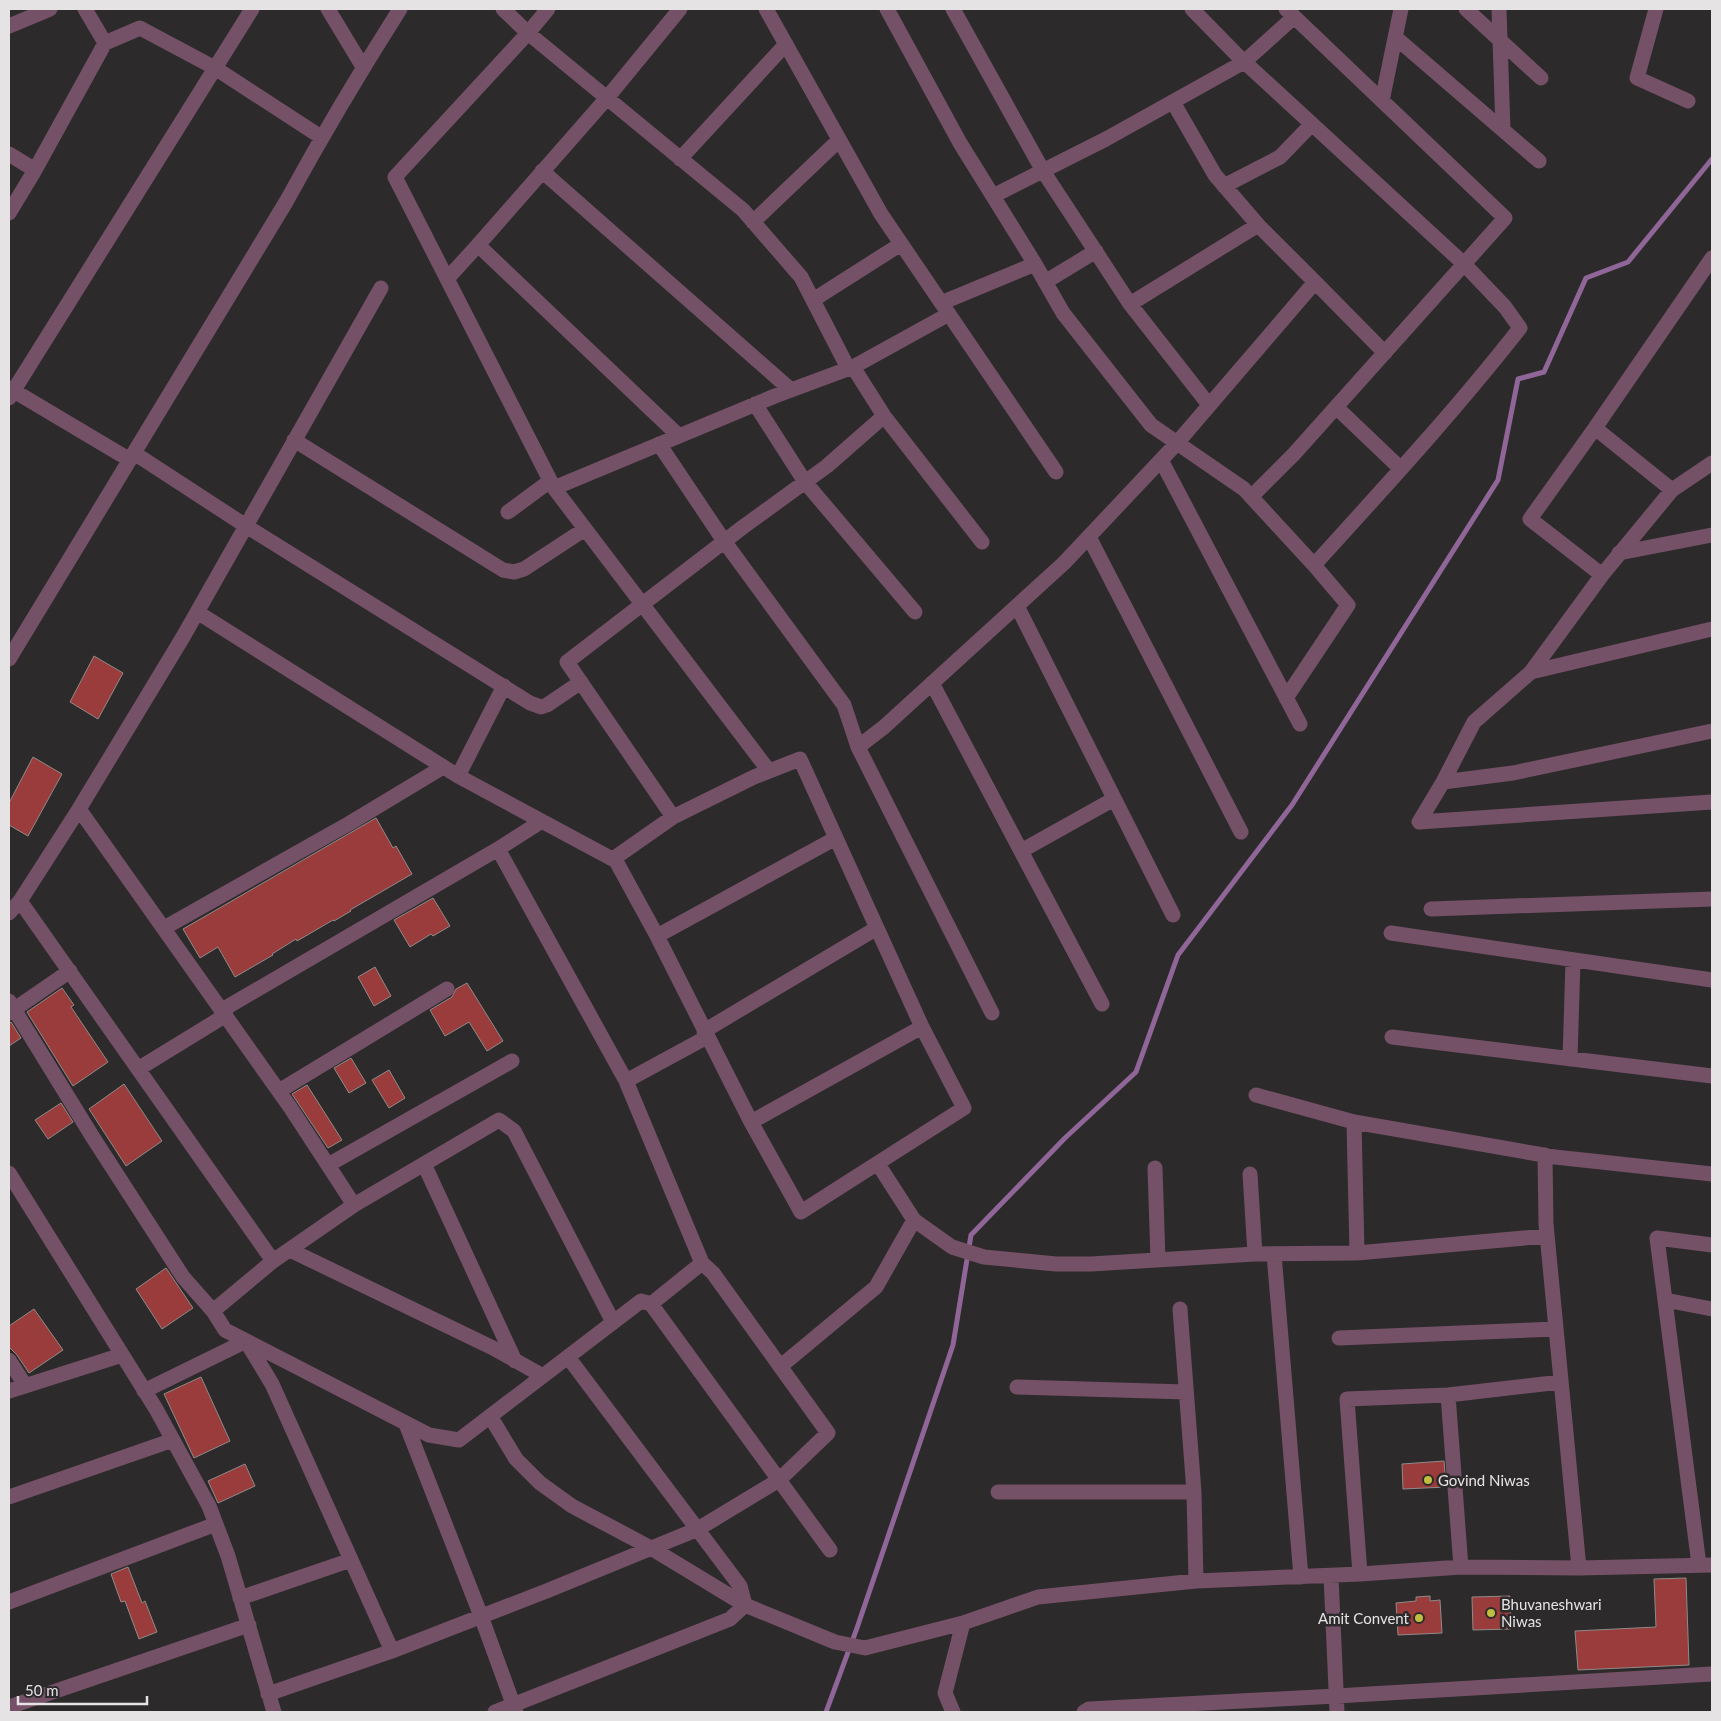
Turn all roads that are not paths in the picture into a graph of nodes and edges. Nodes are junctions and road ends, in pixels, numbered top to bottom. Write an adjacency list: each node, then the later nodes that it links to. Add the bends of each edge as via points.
1 (50, 9): 18 (street)
2 (86, 9): 22 (street)
3 (252, 9): 26 (street)
4 (328, 9): 25 (street)
5 (400, 9): 25 (street)
6 (503, 9): 19 (street)
7 (548, 9): 19 (street)
8 (680, 9): 28 (street)
9 (766, 9): 23 (street)
10 (887, 9): 43 (street, via 960,143)
11 (953, 9): 41 (street)
12 (1192, 9): 24 (street)
13 (1401, 9): 20 (street)
14 (1466, 9): 21 (street)
15 (1498, 9): 21 (street)
16 (1656, 9): 30 (street, via 1637,78)
17 (1290, 13): 24 (street); 29 (street)
18 (9, 26)
19 (528, 33): 28 (street); 53 (street, via 395,177)
20 (1395, 37): 29 (street); 33 (street)
21 (1501, 41): 27 (street); 33 (street)
22 (105, 43): 26 (street, via 140,28); 39 (street)
23 (786, 44): 35 (street); 37 (street)
24 (1244, 62): 31 (street); 32 (street)
25 (363, 67): 34 (street)
26 (215, 68): 34 (street); 63 (street)
27 (1541, 78)
28 (607, 98): 37 (street); 40 (street)
29 (1382, 101): 52 (street, via 1505,218)
30 (1688, 101)
31 (1173, 102): 41 (street); 42 (street)
32 (1312, 125): 42 (street, via 1280,157); 52 (street)
33 (1503, 130): 38 (street)
34 (321, 137): 73 (street, via 286,202)
35 (840, 140): 45 (street); 47 (street)
36 (9, 154): 39 (street)
37 (680, 159): 45 (street, via 743,210)
38 (1539, 161)
39 (35, 170): 44 (street)
40 (542, 171): 48 (street); 62 (street)
41 (1043, 171): 43 (street); 49 (street)
42 (1224, 186): 46 (street)
43 (993, 196): 51 (street)
44 (9, 213)
45 (753, 222): 57 (street, via 800,277)
46 (1258, 225): 55 (street); 58 (street)
47 (901, 244): 57 (street); 59 (street)
48 (478, 245): 53 (street); 69 (street)
49 (1096, 251): 54 (street); 58 (street)
50 (1712, 258): 68 (street)
51 (1035, 264): 54 (street); 59 (street)
52 (1464, 264): 60 (street); 76 (street, via 1505,307 1520,328)
53 (447, 279): 79 (street)
54 (1045, 282): 71 (street, via 1063,313 1151,425)
55 (1315, 282): 60 (street); 65 (street)
56 (381, 288): 70 (street)
57 (813, 300): 61 (street)
58 (1130, 304): 65 (street)
59 (945, 309): 61 (street); 77 (street)
60 (1384, 353): 66 (street)
61 (851, 368): 62 (street); 67 (street)
62 (791, 390): 64 (street)
63 (10, 392): 73 (street)
64 (755, 404): 69 (street); 78 (street)
65 (1209, 405): 71 (street)
66 (1336, 407): 76 (street); 81 (street)
67 (884, 416): 78 (street); 88 (street)
68 (1595, 428): 80 (street); 91 (street, via 1530,519)
69 (679, 436): 72 (street)
70 (294, 440): 83 (street); 84 (street, via 503,570 514,572 524,569)
71 (1177, 443): 74 (street); 81 (street)
72 (659, 444): 79 (street); 87 (street)
73 (132, 457): 83 (street); 97 (street)
74 (1160, 460): 86 (street); 102 (street)
75 (1712, 460): 80 (street)
76 (1402, 469): 90 (street)
77 (1056, 472)
78 (805, 482): 87 (street); 95 (street)
79 (552, 485): 82 (street); 84 (street)
80 (1672, 490): 89 (street)
81 (1251, 497): 90 (street)
82 (508, 512)
83 (246, 526): 94 (street); 101 (street)
84 (585, 529): 92 (street)
85 (1712, 535): 89 (street)
86 (1088, 537): 93 (street); 115 (street)
87 (724, 541): 92 (street); 105 (street, via 844,705)
88 (982, 542)
89 (1619, 553): 91 (street)
90 (1314, 565): 102 (street, via 1348,605)
91 (1602, 574): 98 (street)
92 (642, 604): 99 (street, via 568,662); 107 (street)
93 (1017, 606): 100 (street); 110 (street)
94 (197, 612): 106 (street); 112 (street)
95 (915, 612)
96 (1712, 629): 98 (street)
97 (9, 659)
98 (1531, 672): 109 (street, via 1474,722)
99 (581, 682): 101 (street, via 541,707); 113 (street)
100 (932, 684): 105 (street); 118 (street)
101 (504, 686): 108 (street)
102 (1286, 698): 103 (street)
103 (1300, 724)
104 (1712, 732): 109 (street, via 1513,773)
105 (858, 747): 136 (street)
106 (443, 766): 108 (street); 125 (street, via 350,823)
107 (768, 771): 113 (street); 116 (street, via 800,759)
108 (458, 776): 114 (street)
109 (1443, 782): 111 (street, via 1419,822)
110 (1114, 799): 118 (street); 124 (street)
111 (1712, 802)
112 (79, 809): 121 (street); 125 (street)
113 (673, 817): 119 (street)
114 (542, 821): 117 (street); 119 (street)
115 (1241, 832)
116 (836, 838): 126 (street); 128 (street)
117 (498, 849): 135 (street); 144 (street)
118 (1021, 852): 133 (street)
119 (613, 859): 128 (street)
120 (1712, 899): 122 (street)
121 (20, 901): 123 (street); 130 (street)
122 (1431, 909)
123 (9, 913)
124 (1173, 915)
125 (164, 928): 135 (street)
126 (877, 928): 137 (street); 138 (street)
127 (1391, 933): 129 (street)
128 (658, 936): 138 (street)
129 (1573, 961): 131 (street); 140 (street)
130 (70, 971): 134 (street); 142 (street)
131 (1712, 980)
132 (447, 988): 145 (street)
133 (1102, 1004)
134 (10, 1008): 172 (street, via 183,1277)
135 (224, 1012): 142 (street); 145 (street)
136 (992, 1012)
137 (922, 1027): 147 (street); 151 (street, via 964,1108)
138 (706, 1034): 144 (street); 147 (street)
139 (1392, 1037): 140 (street)
140 (1570, 1059): 143 (street)
141 (512, 1060): 152 (street)
142 (138, 1069): 166 (street)
143 (1712, 1076)
144 (626, 1081): 167 (street)
145 (279, 1091): 152 (street)
146 (1256, 1095): 148 (street)
147 (751, 1122): 151 (street, via 801,1212)
148 (1354, 1122): 149 (street); 162 (street)
149 (1545, 1155): 156 (street); 159 (street)
150 (424, 1164): 157 (street); 173 (street, via 499,1120 514,1131); 180 (street)
151 (878, 1164): 158 (street)
152 (328, 1165): 157 (street)
153 (1155, 1168): 165 (street)
154 (9, 1173): 177 (street)
155 (1250, 1174): 163 (street)
156 (1712, 1174)
157 (354, 1204): 161 (street)
158 (914, 1220): 165 (street, via 952,1247 984,1257 1056,1264); 181 (street, via 876,1287)
159 (1547, 1236): 162 (street); 174 (street)
160 (1712, 1245): 168 (street, via 1656,1238)
161 (290, 1250): 166 (street); 180 (street)
162 (1357, 1253): 164 (street)
163 (1256, 1254): 164 (street); 165 (street)
164 (1274, 1254): 207 (street)
165 (1158, 1260)
166 (273, 1261): 172 (street)
167 (702, 1264): 169 (street); 181 (street, via 713,1273)
168 (1665, 1300): 171 (street); 202 (street)
169 (651, 1304): 173 (street, via 640,1301); 193 (street)
170 (1180, 1309): 188 (street)
171 (1712, 1309)
172 (213, 1311): 176 (street, via 225,1330)
173 (613, 1322): 178 (street)
174 (1556, 1329): 175 (street); 183 (street)
175 (1340, 1338)
176 (246, 1341): 187 (street); 191 (street); 201 (street, via 272,1384)
177 (122, 1355): 184 (street); 187 (street)
178 (568, 1357): 182 (street); 198 (street)
179 (9, 1360): 184 (street)
180 (515, 1360): 182 (street)
181 (781, 1366): 193 (street, via 828,1433)
182 (543, 1376): 190 (street)
183 (1561, 1382): 189 (street); 204 (street)
184 (24, 1385): 186 (street)
185 (1017, 1387): 188 (street)
186 (9, 1391)
187 (144, 1391): 192 (street)
188 (1186, 1392): 195 (street)
189 (1448, 1395): 203 (street); 205 (street, via 1347,1399)
190 (490, 1416): 191 (street, via 459,1440 429,1435); 199 (street, via 516,1459 540,1483 572,1506)
191 (406, 1424): 212 (street)
192 (172, 1440): 196 (street); 197 (street)
193 (779, 1480): 198 (street); 200 (street)
194 (998, 1492): 195 (street)
195 (1194, 1492): 208 (street)
196 (9, 1497)
197 (216, 1524): 209 (street); 210 (street)
198 (698, 1529): 199 (street); 211 (street, via 740,1586)
199 (651, 1548): 211 (street); 212 (street)
200 (830, 1550)
201 (352, 1560): 209 (street); 215 (street)
202 (1706, 1565): 204 (street)
203 (1461, 1567): 204 (street); 205 (street)
204 (1579, 1568)
205 (1360, 1574): 206 (street)
206 (1331, 1576): 207 (street); 218 (street)
207 (1301, 1577): 208 (street)
208 (1196, 1581): 213 (street, via 1038,1597)
209 (240, 1598): 214 (street)
210 (9, 1602)
211 (745, 1605): 213 (street, via 835,1642 865,1648); 221 (street, via 730,1619)
212 (481, 1616): 215 (street); 221 (street)
213 (962, 1623): 224 (street, via 945,1693)
214 (248, 1625): 217 (street); 219 (street)
215 (392, 1651): 217 (street)
216 (1712, 1674): 218 (street)
217 (268, 1694): 222 (street)
218 (1336, 1696): 220 (street); 226 (street)
219 (9, 1707)
220 (1184, 1708): 225 (street, via 1089,1709)
221 (514, 1709): 223 (street)
222 (274, 1712)
223 (495, 1712)
224 (953, 1712)
225 (1084, 1712)
226 (1337, 1712)

